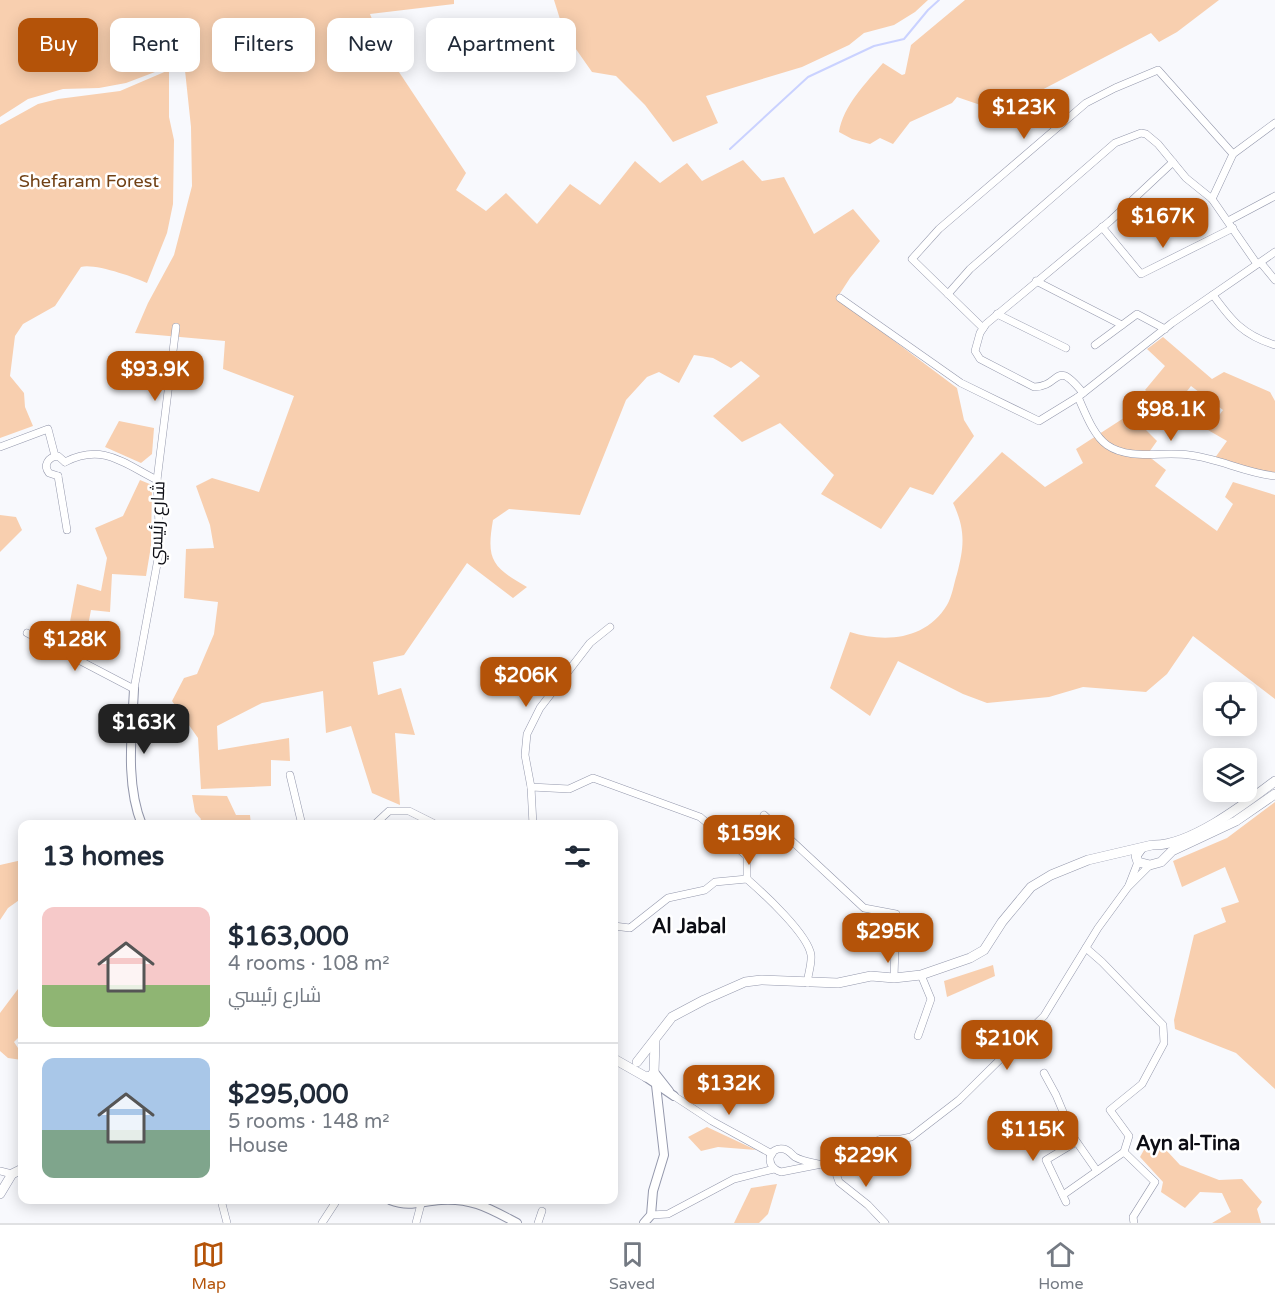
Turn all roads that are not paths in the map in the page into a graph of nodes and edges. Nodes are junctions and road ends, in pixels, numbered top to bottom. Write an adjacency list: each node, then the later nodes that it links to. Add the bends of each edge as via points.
1 (1275, 124): 2 (street)
2 (1233, 154): 5 (street); 12 (street, via 1158,70 1115,88 1073,113 939,228 912,259)
3 (1173, 162): 5 (street); 7 (street); 12 (street, via 1146,134 1115,143 970,269)
4 (1275, 196): 6 (street)
5 (1212, 199): 6 (street)
6 (1230, 225): 7 (street, via 1141,274); 9 (street)
7 (1101, 228): 10 (street)
8 (1275, 252): 9 (street)
9 (1259, 263): 11 (street); 13 (street)
10 (1036, 280): 15 (street); 16 (street)
11 (1275, 280)
12 (948, 294): 18 (street)
13 (1213, 295): 19 (street); 21 (street, via 1243,331)
14 (840, 298): 23 (street, via 961,383 1039,421)
15 (997, 314): 18 (street); 22 (street)
16 (1122, 325): 19 (street, via 1137,314); 20 (street)
17 (176, 327): 29 (street, شارع رئيسي)
18 (983, 328): 23 (street, via 975,351 980,359 1034,387 1065,375)
19 (1165, 329): 23 (street)
20 (1095, 345)
21 (1275, 345)
22 (1066, 348)
23 (1080, 395): 28 (street, via 1101,440 1114,449 1140,455 1191,455 1250,473)
24 (0, 447): 25 (street, via 48,429)
25 (55, 456): 26 (street); 27 (street, via 47,461 46,468)
26 (65, 462): 27 (street); 29 (street, via 94,453 109,456)
27 (58, 476): 30 (street)
28 (1275, 476)
29 (157, 480): 33 (street, شارع رئيسي, via 160,548)
30 (67, 530)
31 (610, 627): 36 (street, via 590,643 540,708 527,734 525,755)
32 (27, 633): 33 (street)
33 (134, 689): 39 (street, شارع رئيسي, via 130,760)
34 (290, 775): 40 (street)
35 (1275, 782): 44 (main road, via 1224,818)
36 (531, 787): 43 (street); 50 (street, via 569,789 594,778 700,816 747,856)
37 (1275, 794): 47 (main road, via 1236,821)
38 (764, 815): 55 (street, via 864,908 896,914)
39 (140, 820)
40 (301, 820)
41 (379, 820): 42 (street, via 389,811 409,811)
42 (427, 820)
43 (533, 820)
44 (1160, 846): 45 (main road); 47 (main road)
45 (1141, 849): 46 (main road); 48 (main road)
46 (1112, 855): 48 (main road); 54 (main road, via 1078,864 1031,887 983,951)
47 (1163, 859): 49 (main road)
48 (1137, 860): 49 (main road); 51 (street)
49 (1150, 866): 51 (street)
50 (747, 879): 52 (street, via 715,882 705,890 668,897 630,928); 56 (street, via 784,914 807,946 811,955)
51 (1128, 887): 53 (street)
52 (618, 926)
53 (1086, 948): 66 (street, via 1163,1025 1164,1043 1142,1084 1110,1110 1129,1136); 69 (street, via 1044,1016 959,1100 911,1137 881,1139)
54 (921, 975): 55 (main road); 57 (street, via 931,999)
55 (894, 978): 56 (main road, via 871,976 838,983)
56 (807, 983): 58 (main road, via 745,982 672,1017)
57 (918, 1036)
58 (656, 1039): 60 (main road); 61 (main road)
59 (618, 1061): 60 (main road)
60 (638, 1064): 61 (main road); 61 (main road, via 646,1061)
61 (651, 1072): 63 (street); 64 (street)
62 (1044, 1073): 65 (street)
63 (656, 1085): 64 (street); 85 (street, via 664,1155 653,1191)
64 (674, 1096): 67 (street)
65 (1077, 1142): 73 (street); 78 (street, via 1046,1160)
66 (1124, 1152): 73 (street); 93 (street, via 1155,1182 1133,1217)
67 (772, 1154): 68 (street, via 782,1148); 71 (street)
68 (793, 1156): 70 (street); 72 (street)
69 (832, 1162): 70 (street); 92 (street, via 839,1182)
70 (818, 1164): 72 (street)
71 (774, 1169): 72 (street); 85 (street, via 734,1179 668,1214)
72 (787, 1170)
73 (1097, 1170): 78 (street)
74 (0, 1171): 76 (street)
75 (18, 1171): 76 (main road)
76 (12, 1174): 77 (main road)
77 (0, 1194)
78 (1063, 1195): 79 (street)
79 (1066, 1202)
80 (222, 1204): 86 (street)
81 (334, 1204): 87 (street)
82 (419, 1204): 88 (street)
83 (484, 1204): 89 (street)
84 (542, 1211): 90 (street)
85 (651, 1215): 91 (street)
86 (227, 1223)
87 (322, 1223)
88 (416, 1223)
89 (517, 1223)
90 (538, 1223)
91 (644, 1223)
92 (885, 1223)
93 (1134, 1223)

